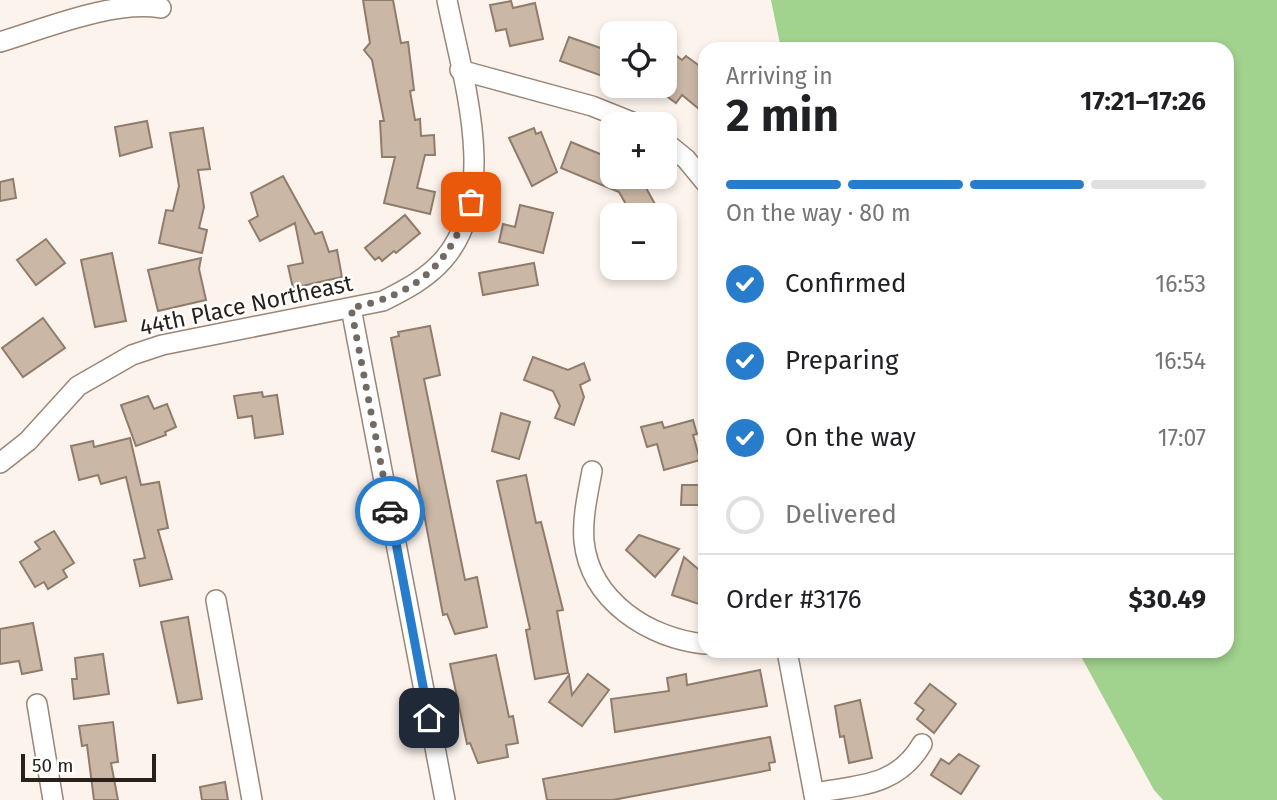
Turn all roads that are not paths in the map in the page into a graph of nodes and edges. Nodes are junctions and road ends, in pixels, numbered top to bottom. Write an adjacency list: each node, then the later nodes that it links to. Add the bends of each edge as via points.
1 (447, 0): 4 (street)
2 (161, 8): 3 (street, via 142,5)
3 (0, 42)
4 (460, 70): 5 (street); 8 (street, 44th Place Northeast, via 475,152 475,181 460,233 445,259 410,288 383,301)
5 (607, 112)
6 (677, 154): 7 (street)
7 (698, 175)
8 (351, 308): 9 (street, 44th Place Northeast, via 132,355 78,386); 19 (street)
9 (0, 463)
10 (592, 471): 12 (street, via 584,539 603,589 647,629)
11 (216, 600): 18 (street)
12 (698, 643)
13 (788, 658): 16 (street)
14 (37, 704): 17 (street)
15 (922, 744): 16 (street, via 911,762 893,776)
16 (814, 798)
17 (53, 800)
18 (252, 800)
19 (445, 800)

